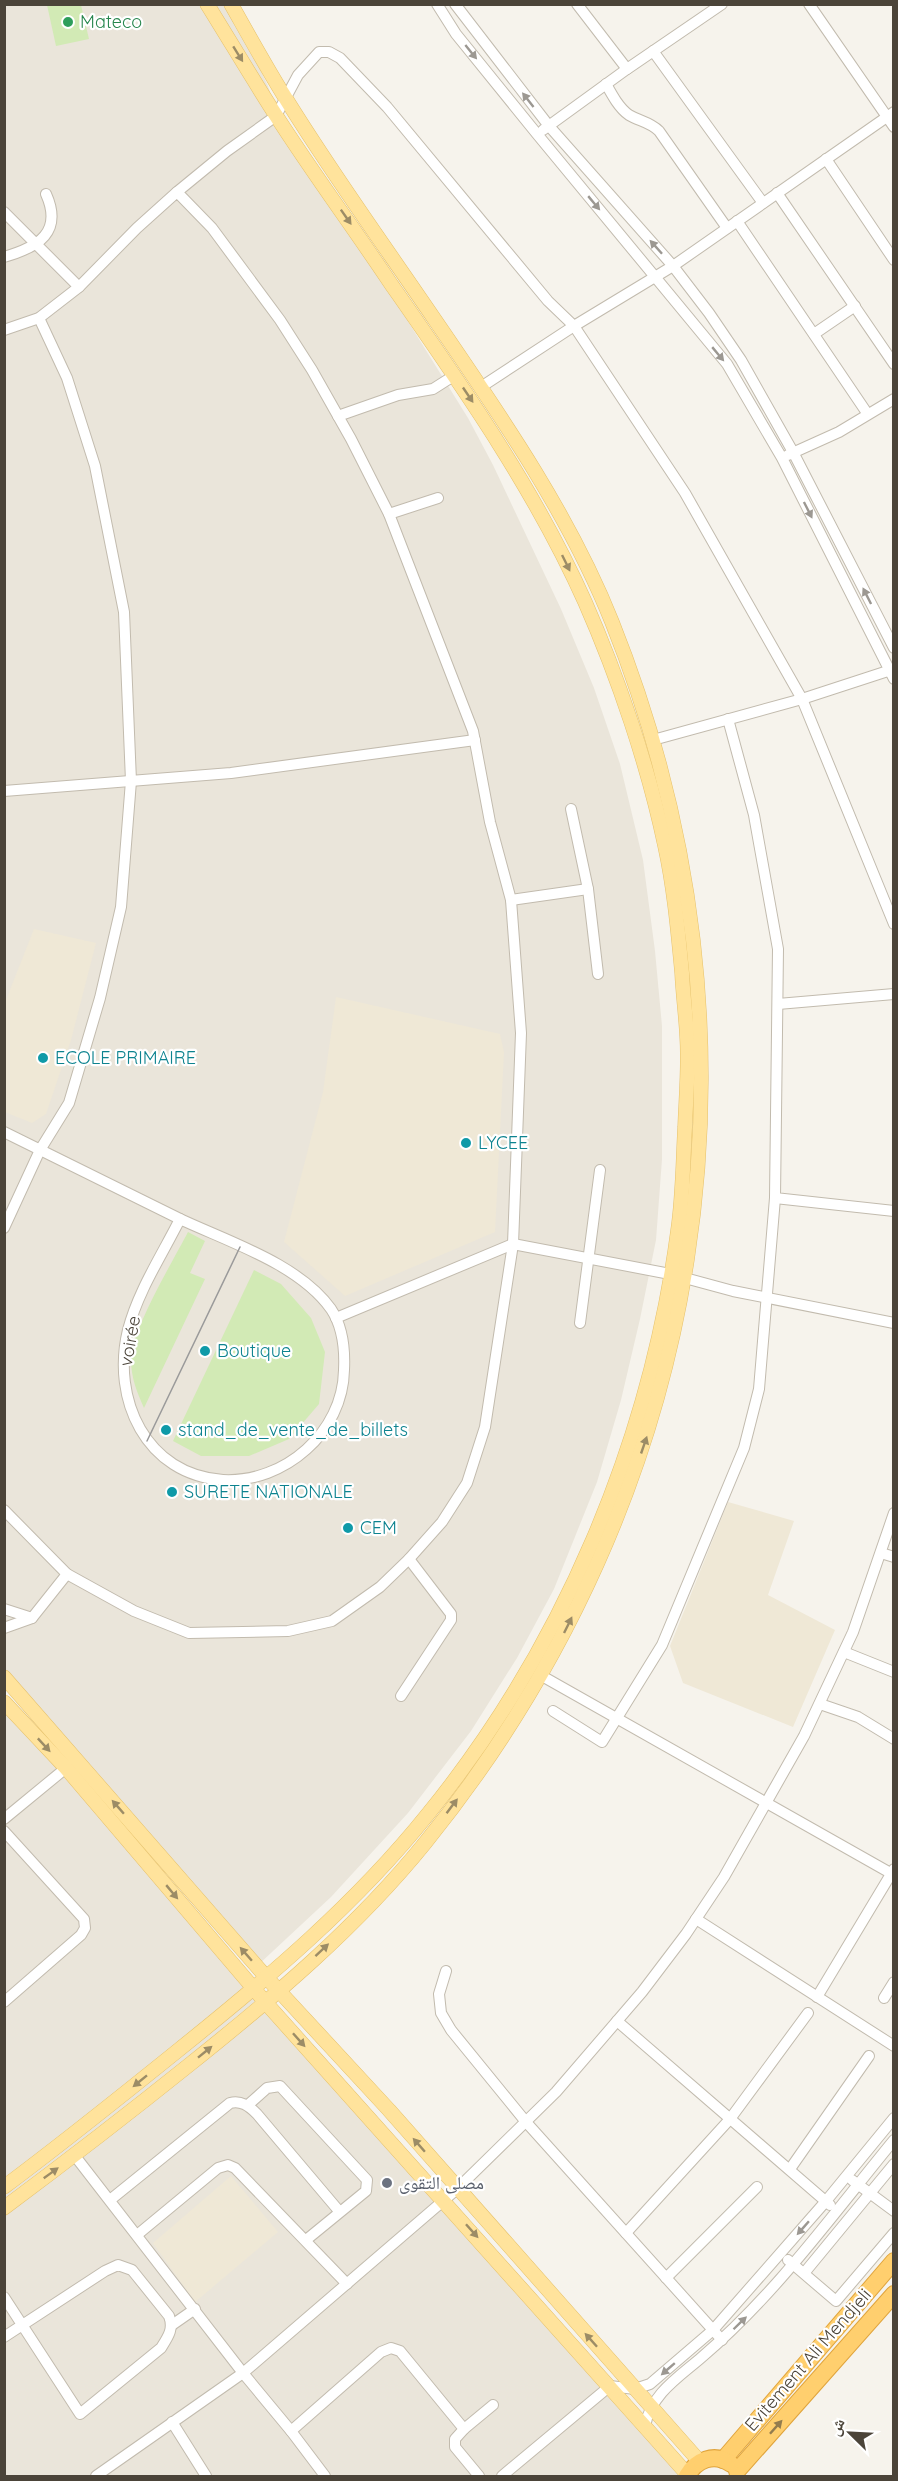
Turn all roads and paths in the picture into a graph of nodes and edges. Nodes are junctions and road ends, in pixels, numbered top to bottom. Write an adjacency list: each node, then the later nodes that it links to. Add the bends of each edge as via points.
1 (207, 4): 13 (main road, one-way to 13)
2 (231, 4): 11 (main road)
3 (436, 4): 16 (street, one-way to 16)
4 (455, 4): 14 (street, one-way to 4)
5 (577, 4): 9 (street)
6 (722, 4): 8 (street)
7 (812, 5): 12 (street)
8 (653, 51): 9 (street); 21 (street)
9 (627, 69): 10 (street)
10 (606, 84): 14 (street); 23 (street, via 629,115 658,131)
11 (285, 98): 13 (street); 32 (street, via 318,52 329,52 339,58 387,107 548,301); 37 (main road)
12 (891, 114): 15 (street); 17 (street)
13 (276, 116): 18 (street); 36 (main road, one-way to 36)
14 (549, 126): 16 (street); 27 (street, one-way to 14)
15 (894, 127)
16 (537, 134): 28 (street, one-way to 28)
17 (826, 159): 19 (street); 26 (street)
18 (177, 192): 29 (street); 40 (street, via 212,228 280,320)
19 (777, 193): 21 (street); 30 (street)
20 (46, 194): 24 (street, via 52,207 52,226)
21 (763, 202): 23 (street)
22 (4, 212): 24 (street)
23 (732, 225): 27 (street); 34 (street)
24 (36, 244): 25 (street); 29 (street)
25 (4, 257)
26 (894, 260)
27 (673, 266): 28 (street); 41 (street, via 741,360)
28 (655, 278): 32 (street); 42 (street, one-way to 42, via 727,364)
29 (79, 287): 31 (street)
30 (855, 306): 34 (street); 35 (street)
31 (39, 318): 33 (street); 53 (street, via 68,378 95,466 124,612)
32 (574, 326): 37 (street); 49 (street, via 685,493)
33 (4, 330)
34 (814, 334): 39 (street)
35 (894, 364)
36 (455, 375): 40 (street, via 433,389 398,395); 44 (main road, one-way to 44)
37 (481, 387): 43 (main road)
38 (894, 399): 39 (street)
39 (867, 414): 41 (street, via 839,432)
40 (338, 416): 46 (street)
41 (794, 452): 42 (street); 47 (street, one-way to 41)
42 (782, 458): 48 (street, one-way to 48)
43 (543, 487): 44 (main road); 52 (main road, via 586,565 612,623)
44 (530, 495): 71 (main road, one-way to 71, via 584,600 615,674 665,847 678,930 688,1041 678,1228)
45 (438, 498): 46 (street)
46 (389, 514): 51 (street)
47 (894, 648)
48 (892, 672): 49 (street)
49 (802, 699): 50 (street); 58 (street)
50 (728, 719): 52 (street); 61 (street, via 754,815 778,949)
51 (475, 740): 53 (street); 57 (street, via 490,822)
52 (653, 740): 72 (main road, via 668,796 688,906 698,998 698,1183)
53 (131, 781): 54 (street); 63 (street, via 121,907 100,998 69,1103)
54 (4, 791)
55 (571, 809): 56 (street)
56 (588, 889): 57 (street); 59 (street)
57 (511, 900): 69 (street, via 520,1034)
58 (894, 924)
59 (598, 974)
60 (894, 994): 61 (street)
61 (777, 1004): 65 (street)
62 (4, 1132): 63 (street)
63 (40, 1150): 67 (street); 68 (street)
64 (600, 1170): 70 (street)
65 (775, 1198): 66 (street); 73 (street)
66 (894, 1211)
67 (180, 1220): 74 (street, voirée, via 275,1263 311,1288); 74 (street, voirée, via 131,1321 123,1357 123,1385 130,1412 144,1436 163,1456 182,1468 224,1480 258,1476 289,1463 315,1443 334,1415 344,1383 345,1350)
68 (4, 1228)
69 (513, 1244): 70 (street); 74 (street); 81 (street, via 482,1438 466,1483 442,1522)
70 (589, 1258): 71 (street); 75 (street)
71 (670, 1274): 72 (street); 103 (main road, via 642,1400 618,1479 543,1644 468,1762 427,1815 359,1893)
72 (685, 1279): 73 (street); 88 (main road, one-way to 72, via 629,1489 654,1416)
73 (766, 1298): 76 (street); 94 (street, via 759,1389 744,1448 662,1645)
74 (336, 1318)
75 (580, 1323)
76 (894, 1323)
77 (4, 1510): 82 (street)
78 (894, 1513): 79 (street)
79 (881, 1553): 80 (street); 86 (street)
80 (894, 1557)
81 (409, 1559): 82 (street, via 380,1587 332,1621 288,1631 189,1633 134,1611); 90 (street, via 451,1614)
82 (67, 1574): 84 (street)
83 (4, 1609): 84 (street)
84 (32, 1618): 85 (street)
85 (4, 1628)
86 (844, 1652): 87 (street); 92 (street)
87 (894, 1672)
88 (542, 1676): 94 (street); 106 (main road, one-way to 88, via 363,1911 424,1844)
89 (4, 1677): 103 (main road, one-way to 89)
90 (401, 1696)
91 (4, 1702): 96 (main road, one-way to 96)
92 (820, 1704): 95 (street, via 858,1717); 97 (street)
93 (553, 1711): 94 (street, via 602,1742)
94 (617, 1718): 97 (street)
95 (894, 1739)
96 (66, 1768): 98 (street); 105 (main road, one-way to 105)
97 (767, 1804): 100 (street); 101 (street)
98 (4, 1819)
99 (4, 1831): 109 (street, via 84,1920 85,1928)
100 (893, 1872): 107 (street)
101 (696, 1919): 107 (street); 112 (street)
102 (446, 1971): 118 (street, via 439,1994 441,2013)
103 (267, 1978): 105 (main road); 106 (main road)
104 (894, 1982): 108 (street)
105 (254, 1989): 110 (main road); 125 (main road, one-way to 125)
106 (279, 1990): 110 (main road); 127 (main road, one-way to 106)
107 (817, 1997): 113 (street)
108 (884, 1998)
109 (4, 2002)
110 (266, 2003): 120 (main road, one-way to 110); 130 (main road, one-way to 130)
111 (808, 2013): 117 (street)
112 (617, 2021): 117 (street); 118 (street)
113 (894, 2046)
114 (869, 2056): 122 (street)
115 (248, 2105): 129 (street, via 230,2103); 133 (street); 133 (street, via 267,2088 280,2086 367,2180 366,2191)
116 (894, 2118): 123 (street)
117 (730, 2119): 122 (street); 136 (street)
118 (526, 2122): 127 (street); 136 (street)
119 (894, 2140): 124 (street)
120 (75, 2156): 129 (street); 132 (main road, one-way to 120)
121 (894, 2164): 128 (street)
122 (790, 2169): 131 (street)
123 (846, 2177): 124 (street); 131 (street)
124 (858, 2184): 128 (street); 134 (street)
125 (4, 2187)
126 (757, 2187): 144 (street)
127 (457, 2189): 130 (street); 156 (main road, one-way to 127)
128 (871, 2194): 135 (street); 143 (street)
129 (110, 2200): 138 (street)
130 (444, 2200): 145 (street); 155 (main road, one-way to 155)
131 (826, 2201): 134 (street); 140 (street, one-way to 140)
132 (4, 2208)
133 (339, 2211): 139 (street)
134 (836, 2211): 142 (street)
135 (894, 2211)
136 (626, 2233): 144 (street)
137 (894, 2233): 143 (street, via 836,2301)
138 (137, 2235): 139 (street, via 218,2168 228,2165); 148 (street)
139 (306, 2240): 145 (street)
140 (781, 2254): 142 (street); 151 (street)
141 (894, 2261): 163 (highway, Evitement Ali Mendjeli)
142 (792, 2263): 143 (street); 153 (street, one-way to 142, via 765,2299)
143 (805, 2272)
144 (666, 2278): 151 (street)
145 (347, 2284): 154 (street)
146 (894, 2294): 165 (highway, Evitement Ali Mendjeli, one-way to 146)
147 (4, 2297): 150 (street)
148 (195, 2309): 149 (street); 154 (street)
149 (172, 2325): 150 (street, via 132,2270 118,2265); 150 (street, via 161,2348 80,2414)
150 (22, 2326): 152 (street)
151 (713, 2330): 153 (street); 156 (street, one-way to 156, via 650,2384)
152 (4, 2337)
153 (722, 2340): 158 (street, via 660,2393)
154 (243, 2373): 159 (street); 162 (street)
155 (610, 2386): 156 (street); 160 (main road); 170 (street)
156 (635, 2389): 158 (main road)
157 (493, 2405): 161 (street)
158 (651, 2407): 160 (street); 164 (main road)
159 (172, 2422): 166 (street); 167 (street)
160 (645, 2426): 171 (main road)
161 (464, 2429): 162 (street, via 400,2351 391,2348 381,2352); 169 (street, via 455,2439 455,2447)
162 (291, 2431): 168 (street)
163 (723, 2460): 164 (highway, via 708,2458); 165 (highway)
164 (700, 2462): 171 (highway)
165 (739, 2474)
166 (96, 2476)
167 (206, 2476)
168 (325, 2476)
169 (479, 2476)
170 (502, 2476)
171 (687, 2476)

